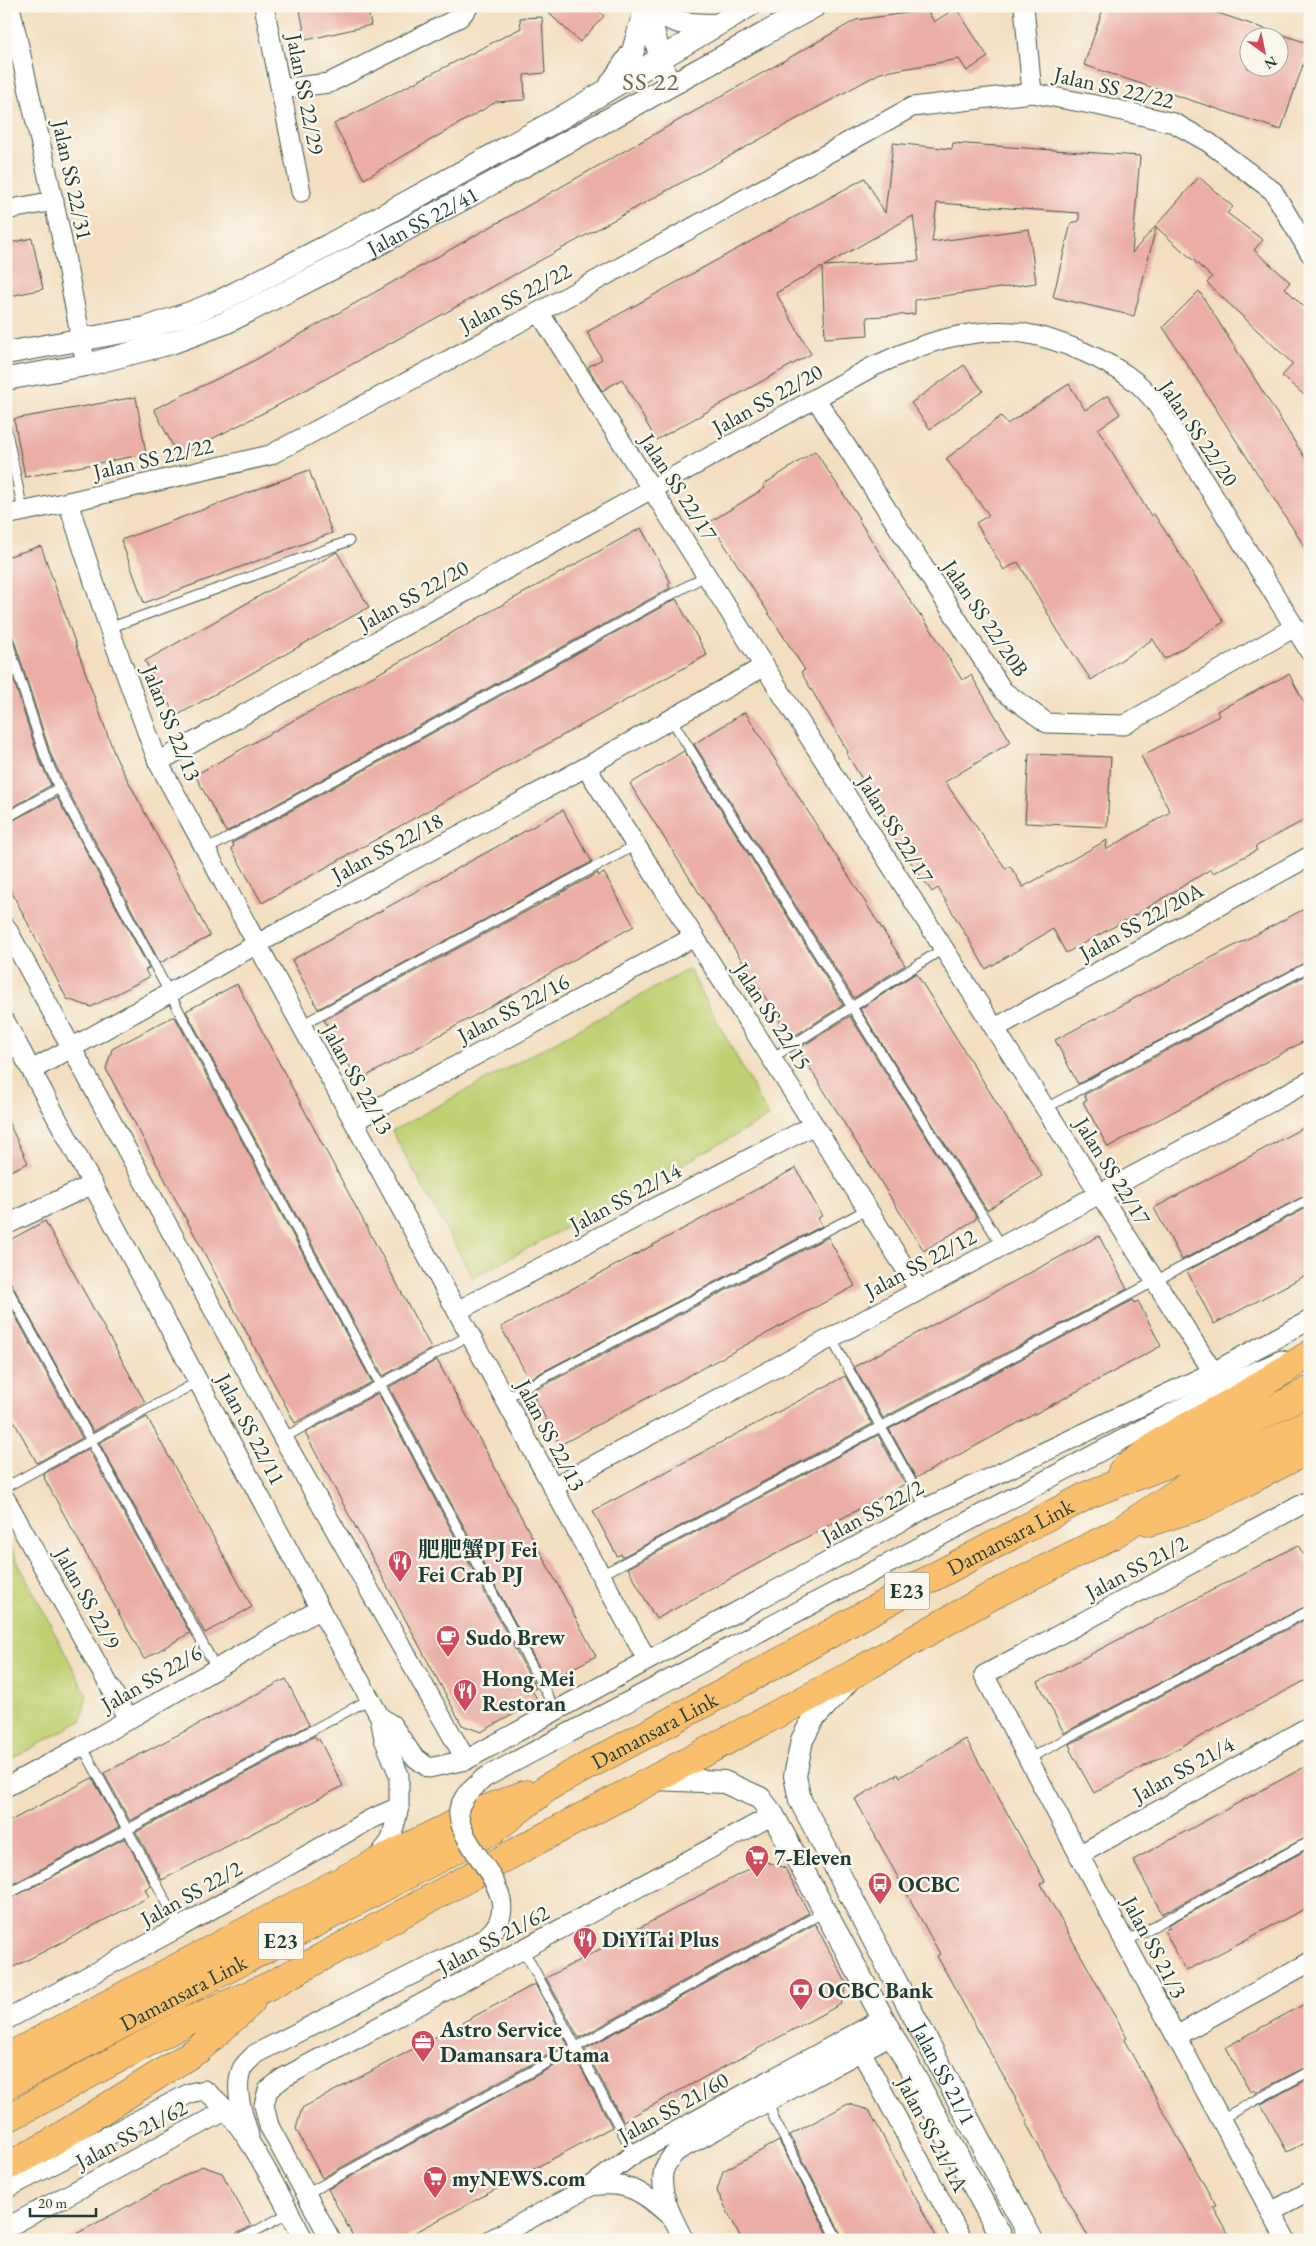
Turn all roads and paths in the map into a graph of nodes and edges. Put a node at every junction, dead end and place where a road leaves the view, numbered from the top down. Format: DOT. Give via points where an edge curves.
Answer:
graph roads {
  1 [pos="10,6"];
  2 [pos="264,6"];
  3 [pos="469,6"];
  4 [pos="648,6"];
  5 [pos="749,6"];
  6 [pos="815,6"];
  7 [pos="1024,6"];
  8 [pos="714,25"];
  9 [pos="660,58"];
  10 [pos="668,88"];
  11 [pos="281,89"];
  12 [pos="606,91"];
  13 [pos="1032,93"];
  14 [pos="301,192"];
  15 [pos="54,201"];
  16 [pos="6,210"];
  17 [pos="1310,253"];
  18 [pos="539,312"];
  19 [pos="80,339"];
  20 [pos="6,353"];
  21 [pos="86,365"];
  22 [pos="6,379"];
  23 [pos="816,399"];
  24 [pos="6,427"];
  25 [pos="652,490"];
  26 [pos="68,502"];
  27 [pos="15,513"];
  28 [pos="349,541"];
  29 [pos="707,575"];
  30 [pos="1295,627"];
  31 [pos="109,628"];
  32 [pos="6,636"];
  33 [pos="1310,652"];
  34 [pos="764,666"];
  35 [pos="671,719"];
  36 [pos="158,762"];
  37 [pos="586,767"];
  38 [pos="59,788"];
  39 [pos="6,818"];
  40 [pos="636,845"];
  41 [pos="206,850"];
  42 [pos="1310,856"];
  43 [pos="6,927"];
  44 [pos="694,937"];
  45 [pos="257,944"];
  46 [pos="944,948"];
  47 [pos="1310,966"];
  48 [pos="170,994"];
  49 [pos="852,1007"];
  50 [pos="6,1023"];
  51 [pos="301,1025"];
  52 [pos="995,1028"];
  53 [pos="71,1048"];
  54 [pos="772,1058"];
  55 [pos="32,1070"];
  56 [pos="1310,1081"];
  57 [pos="1046,1108"];
  58 [pos="354,1121"];
  59 [pos="814,1125"];
  60 [pos="93,1184"];
  61 [pos="1100,1194"];
  62 [pos="1310,1199"];
  63 [pos="868,1209"];
  64 [pos="6,1225"];
  65 [pos="1002,1246"];
  66 [pos="1156,1282"];
  67 [pos="6,1286"];
  68 [pos="919,1290"];
  69 [pos="457,1312"];
  70 [pos="1310,1320"];
  71 [pos="470,1335"];
  72 [pos="831,1338"];
  73 [pos="1310,1348"];
  74 [pos="1310,1354"];
  75 [pos="1213,1372"];
  76 [pos="199,1380"];
  77 [pos="380,1384"];
  78 [pos="1310,1390"];
  79 [pos="505,1398"];
  80 [pos="1310,1422"];
  81 [pos="881,1427"];
  82 [pos="283,1438"];
  83 [pos="91,1440"];
  84 [pos="1310,1449"];
  85 [pos="6,1487"];
  86 [pos="553,1487"];
  87 [pos="1090,1494"];
  88 [pos="6,1500"];
  89 [pos="1310,1500"];
  90 [pos="926,1508"];
  91 [pos="1113,1535"];
  92 [pos="601,1574"];
  93 [pos="320,1608"];
  94 [pos="1310,1610"];
  95 [pos="647,1660"];
  96 [pos="216,1668"];
  97 [pos="855,1673"];
  98 [pos="984,1675"];
  99 [pos="370,1699"];
  100 [pos="556,1711"];
  101 [pos="380,1716"];
  102 [pos="128,1719"];
  103 [pos="1310,1726"];
  104 [pos="82,1746"];
  105 [pos="1028,1759"];
  106 [pos="466,1760"];
  107 [pos="656,1779"];
  108 [pos="550,1786"];
  109 [pos="6,1787"];
  110 [pos="399,1807"];
  111 [pos="773,1815"];
  112 [pos="127,1830"];
  113 [pos="1310,1841"];
  114 [pos="1079,1855"];
  115 [pos="373,1864"];
  116 [pos="6,1895"];
  117 [pos="825,1912"];
  118 [pos="180,1927"];
  119 [pos="1125,1942"];
  120 [pos="523,1949"];
  121 [pos="1310,1962"];
  122 [pos="269,1986"];
  123 [pos="6,2020"];
  124 [pos="886,2027"];
  125 [pos="1176,2036"];
  126 [pos="576,2047"];
  127 [pos="861,2051"];
  128 [pos="6,2058"];
  129 [pos="1310,2071"];
  130 [pos="6,2085"];
  131 [pos="768,2102"];
  132 [pos="225,2111"];
  133 [pos="6,2119"];
  134 [pos="1221,2119"];
  135 [pos="252,2147"];
  136 [pos="634,2154"];
  137 [pos="6,2167"];
  138 [pos="590,2186"];
  139 [pos="6,2189"];
  140 [pos="1310,2191"];
  141 [pos="306,2194"];
  142 [pos="1271,2212"];
  143 [pos="289,2213"];
  144 [pos="672,2219"];
  145 [pos="6,2228"];
  146 [pos="239,2240"];
  147 [pos="304,2240"];
  148 [pos="331,2240"];
  149 [pos="490,2240"];
  150 [pos="684,2240"];
  151 [pos="838,2240"];
  152 [pos="962,2240"];
  153 [pos="1003,2240"];
  154 [pos="1032,2240"];
  155 [pos="1286,2240"];
  1 -- 15 [label="street, Jalan SS 22/31"];
  2 -- 11 [label="street, Jalan SS 22/29"];
  3 -- 11 [label="street" via="460,17 329,83"];
  4 -- 8 [label="street" via="683,24"];
  4 -- 9 [label="street"];
  4 -- 12 [label="street" via="633,51"];
  5 -- 8 [label="street, Jalan SS 22/41"];
  6 -- 10 [label="street, Jalan SS 22/41"];
  7 -- 13 [label="street, Jalan SS 22/22"];
  8 -- 9 [label="street, Jalan SS 22/41"];
  9 -- 10 [label="street"];
  9 -- 12 [label="street, Jalan SS 22/41"];
  10 -- 21 [label="street, Jalan SS 22/41" via="360,255 225,323 171,343"];
  11 -- 14 [label="street, Jalan SS 22/29"];
  12 -- 19 [label="street, Jalan SS 22/41" via="329,245 222,300 146,328"];
  13 -- 17 [label="street, Jalan SS 22/22" via="1174,123 1208,142 1272,191"];
  13 -- 18 [label="street, Jalan SS 22/22" via="912,107"];
  15 -- 16 [label="street"];
  15 -- 19 [label="street, Jalan SS 22/31"];
  18 -- 25 [label="street, Jalan SS 22/17"];
  18 -- 26 [label="street, Jalan SS 22/22" via="270,455"];
  19 -- 20 [label="street, Jalan SS 22/41"];
  19 -- 21 [label="street, Jalan SS 22/31"];
  21 -- 22 [label="street, Jalan SS 22/41"];
  23 -- 25 [label="street, Jalan SS 22/20"];
  23 -- 30 [label="street, Jalan SS 22/20" via="872,367 957,336 989,332 1022,333 1098,359 1137,383 1156,403"];
  23 -- 30 [label="street, Jalan SS 22/20B" via="1003,691 1047,723 1124,725"];
  24 -- 27 [label="lane"];
  25 -- 29 [label="street, Jalan SS 22/17"];
  25 -- 36 [label="street, Jalan SS 22/20"];
  26 -- 27 [label="street, Jalan SS 22/22"];
  26 -- 31 [label="street, Jalan SS 22/13"];
  28 -- 31 [label="lane"];
  29 -- 34 [label="street, Jalan SS 22/17"];
  29 -- 41 [label="lane"];
  30 -- 33 [label="street, Jalan SS 22/20"];
  31 -- 36 [label="street, Jalan SS 22/13"];
  32 -- 38 [label="lane"];
  34 -- 35 [label="street, Jalan SS 22/18"];
  34 -- 46 [label="street, Jalan SS 22/17"];
  35 -- 37 [label="street, Jalan SS 22/18"];
  35 -- 49 [label="lane"];
  36 -- 41 [label="street, Jalan SS 22/13"];
  37 -- 40 [label="street, Jalan SS 22/15"];
  37 -- 45 [label="street, Jalan SS 22/18"];
  38 -- 39 [label="lane"];
  38 -- 48 [label="lane"];
  40 -- 44 [label="street, Jalan SS 22/15"];
  40 -- 51 [label="lane"];
  41 -- 45 [label="street, Jalan SS 22/13"];
  42 -- 52 [label="street, Jalan SS 22/20A"];
  43 -- 53 [label="street"];
  44 -- 54 [label="street, Jalan SS 22/15"];
  44 -- 58 [label="street, Jalan SS 22/16"];
  45 -- 48 [label="street, Jalan SS 22/18"];
  45 -- 51 [label="street, Jalan SS 22/13"];
  46 -- 49 [label="lane"];
  46 -- 52 [label="street, Jalan SS 22/17"];
  47 -- 57 [label="lane"];
  48 -- 53 [label="street, Jalan SS 22/18"];
  48 -- 77 [label="lane"];
  49 -- 54 [label="lane"];
  49 -- 65 [label="lane"];
  50 -- 55 [label="street, Jalan SS 22/11"];
  51 -- 58 [label="street, Jalan SS 22/13"];
  52 -- 57 [label="street, Jalan SS 22/17"];
  53 -- 55 [label="street, Jalan SS 22/18"];
  53 -- 82 [label="street"];
  54 -- 59 [label="street, Jalan SS 22/15"];
  55 -- 60 [label="street, Jalan SS 22/11"];
  56 -- 61 [label="street, Jalan SS 22/12"];
  57 -- 61 [label="street, Jalan SS 22/17"];
  58 -- 69 [label="street, Jalan SS 22/13"];
  59 -- 63 [label="street, Jalan SS 22/15"];
  59 -- 69 [label="street, Jalan SS 22/14"];
  60 -- 64 [label="street"];
  60 -- 76 [label="street, Jalan SS 22/11"];
  61 -- 65 [label="street, Jalan SS 22/12"];
  61 -- 66 [label="street, Jalan SS 22/17"];
  62 -- 66 [label="lane"];
  63 -- 68 [label="street, Jalan SS 22/15"];
  63 -- 79 [label="lane"];
  65 -- 68 [label="street, Jalan SS 22/12"];
  66 -- 75 [label="street, Jalan SS 22/17"];
  66 -- 81 [label="lane"];
  67 -- 83 [label="lane"];
  68 -- 72 [label="street, Jalan SS 22/12"];
  69 -- 71 [label="street, Jalan SS 22/13"];
  70 -- 75 [label="street, Jalan SS 22/2"];
  71 -- 77 [label="lane"];
  71 -- 79 [label="street, Jalan SS 22/13"];
  72 -- 81 [label="lane"];
  72 -- 86 [label="street, Jalan SS 22/12"];
  73 -- 135 [label="street, bridge" via="1223,1386 484,1778 466,1795 459,1809 462,1826 499,1892 501,1912 494,1928 486,1937 255,2054 242,2069 239,2087"];
  74 -- 87 [label="highway" via="1165,1439"];
  75 -- 90 [label="street, Jalan SS 22/2"];
  76 -- 83 [label="lane"];
  76 -- 93 [label="street, Jalan SS 22/11"];
  77 -- 82 [label="lane"];
  77 -- 100 [label="lane"];
  78 -- 87 [label="highway, Damansara Link / E23" via="1178,1460"];
  79 -- 86 [label="street, Jalan SS 22/13"];
  80 -- 91 [label="highway, Damansara Link / E23" via="1187,1486"];
  81 -- 90 [label="lane"];
  81 -- 92 [label="lane"];
  82 -- 106 [label="street"];
  83 -- 85 [label="lane"];
  83 -- 96 [label="lane"];
  84 -- 91 [label="highway" via="1200,1506"];
  86 -- 92 [label="street, Jalan SS 22/13"];
  87 -- 108 [label="highway, Damansara Link / E23"];
  88 -- 102 [label="street, Jalan SS 22/9"];
  89 -- 98 [label="street, Jalan SS 21/2"];
  90 -- 95 [label="street, Jalan SS 22/2"];
  91 -- 97 [label="highway, Damansara Link / E23" via="995,1594"];
  92 -- 95 [label="street, Jalan SS 22/13"];
  93 -- 96 [label="street, Jalan SS 22/6"];
  93 -- 99 [label="street, Jalan SS 22/11"];
  94 -- 105 [label="lane"];
  95 -- 100 [label="street, Jalan SS 22/2"];
  96 -- 102 [label="street, Jalan SS 22/6"];
  97 -- 107 [label="highway, Damansara Link / E23"];
  97 -- 154 [label="street, Jalan SS 21/1" via="813,1719 802,1740 794,1776 800,1800"];
  98 -- 105 [label="street, Jalan SS 21/3"];
  99 -- 101 [label="street, Jalan SS 22/11"];
  99 -- 112 [label="lane"];
  100 -- 106 [label="street, Jalan SS 22/2"];
  101 -- 106 [label="street, Jalan SS 22/2" via="392,1725 413,1756 429,1768"];
  101 -- 110 [label="street, Jalan SS 22/11" via="384,1739 399,1775"];
  102 -- 104 [label="street, Jalan SS 22/6"];
  103 -- 114 [label="street, Jalan SS 21/4"];
  104 -- 109 [label="street, Jalan SS 22/6"];
  104 -- 112 [label="lane"];
  105 -- 114 [label="street, Jalan SS 21/3"];
  107 -- 111 [label="street, Jalan SS 21/1" via="724,1782 760,1798"];
  107 -- 122 [label="highway, Damansara Link / E23" via="540,1838"];
  108 -- 115 [label="highway" via="478,1812"];
  108 -- 130 [label="highway, Damansara Link / E23" via="493,1830"];
  110 -- 115 [label="street, Jalan SS 22/11" via="391,1840"];
  110 -- 118 [label="street, Jalan SS 22/2" via="370,1820"];
  111 -- 117 [label="street, Jalan SS 21/1"];
  111 -- 120 [label="street, Jalan SS 21/62"];
  112 -- 116 [label="lane"];
  112 -- 118 [label="lane"];
  113 -- 119 [label="lane"];
  114 -- 119 [label="street, Jalan SS 21/3"];
  115 -- 128 [label="highway"];
  117 -- 124 [label="street, Jalan SS 21/1"];
  117 -- 126 [label="lane"];
  118 -- 123 [label="street, Jalan SS 22/2"];
  119 -- 125 [label="street, Jalan SS 21/3"];
  120 -- 126 [label="lane"];
  120 -- 141 [label="street, Jalan SS 21/62" via="283,2078 268,2090 264,2106 268,2126"];
  121 -- 125 [label="street"];
  122 -- 133 [label="highway, Damansara Link / E23" via="186,2022"];
  122 -- 137 [label="highway" via="199,2049 47,2145"];
  124 -- 127 [label="street, Jalan SS 21/60"];
  124 -- 136 [label="street, Jalan SS 21/60"];
  124 -- 153 [label="street, Jalan SS 21/1"];
  125 -- 134 [label="street, Jalan SS 21/3"];
  126 -- 136 [label="lane"];
  126 -- 141 [label="lane"];
  127 -- 131 [label="street, Jalan SS 21/60"];
  127 -- 152 [label="street, Jalan SS 21/1A"];
  129 -- 134 [label="lane"];
  131 -- 144 [label="street, Jalan SS 21/60" via="677,2151 670,2159 663,2173 664,2193"];
  131 -- 151 [label="lane"];
  132 -- 135 [label="street"];
  132 -- 139 [label="street" via="204,2090 190,2093"];
  132 -- 145 [label="street, Jalan SS 21/62"];
  134 -- 142 [label="street, Jalan SS 21/3"];
  135 -- 143 [label="street"];
  136 -- 138 [label="street, Jalan SS 21/60"];
  138 -- 144 [label="street" via="608,2184 631,2188 650,2199"];
  138 -- 149 [label="street, Jalan SS 21/60"];
  140 -- 142 [label="street"];
  141 -- 148 [label="street"];
  142 -- 155 [label="street, Jalan SS 21/3"];
  143 -- 146 [label="lane"];
  143 -- 147 [label="street"];
  144 -- 150 [label="street"];
}
